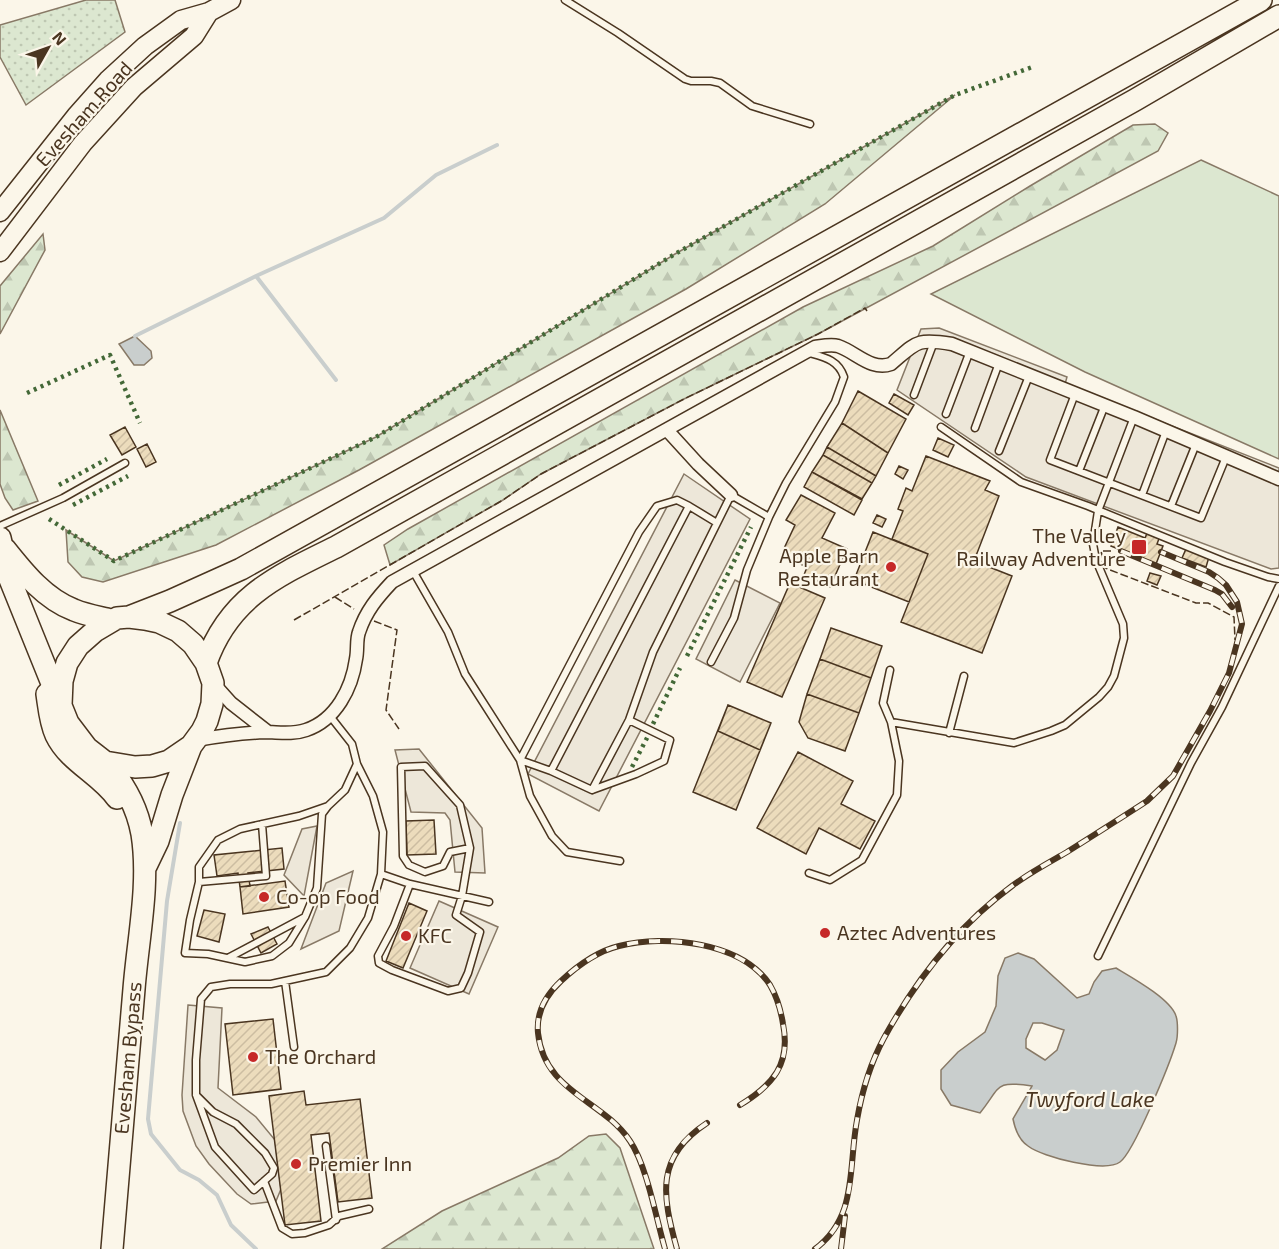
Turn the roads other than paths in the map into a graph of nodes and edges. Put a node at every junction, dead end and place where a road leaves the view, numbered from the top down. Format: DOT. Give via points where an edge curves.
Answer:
graph roads {
  1 [pos="231,0"];
  2 [pos="565,0"];
  3 [pos="1261,0"];
  4 [pos="209,12"];
  5 [pos="1279,16"];
  6 [pos="810,124"];
  7 [pos="0,212"];
  8 [pos="0,252"];
  9 [pos="934,341"];
  10 [pos="970,350"];
  11 [pos="803,352"];
  12 [pos="999,362"];
  13 [pos="1030,375"];
  14 [pos="1075,394"];
  15 [pos="914,395"];
  16 [pos="1105,405"];
  17 [pos="946,414"];
  18 [pos="1134,417"];
  19 [pos="941,427"];
  20 [pos="975,428"];
  21 [pos="667,430"];
  22 [pos="1166,431"];
  23 [pos="1196,443"];
  24 [pos="999,451"];
  25 [pos="1226,456"];
  26 [pos="124,463"];
  27 [pos="1079,471"];
  28 [pos="1279,479"];
  29 [pos="1109,482"];
  30 [pos="731,495"];
  31 [pos="1142,495"];
  32 [pos="689,506"];
  33 [pos="1171,506"];
  34 [pos="1098,511"];
  35 [pos="769,517"];
  36 [pos="717,523"];
  37 [pos="1,537"];
  38 [pos="413,571"];
  39 [pos="1279,579"];
  40 [pos="1279,586"];
  41 [pos="120,618"];
  42 [pos="711,662"];
  43 [pos="43,663"];
  44 [pos="206,663"];
  45 [pos="890,670"];
  46 [pos="964,676"];
  47 [pos="213,683"];
  48 [pos="61,705"];
  49 [pos="330,716"];
  50 [pos="629,720"];
  51 [pos="891,722"];
  52 [pos="268,732"];
  53 [pos="949,733"];
  54 [pos="193,743"];
  55 [pos="520,760"];
  56 [pos="105,762"];
  57 [pos="357,764"];
  58 [pos="551,771"];
  59 [pos="592,790"];
  60 [pos="328,806"];
  61 [pos="262,824"];
  62 [pos="470,848"];
  63 [pos="620,861"];
  64 [pos="146,867"];
  65 [pos="809,873"];
  66 [pos="381,874"];
  67 [pos="199,882"];
  68 [pos="410,884"];
  69 [pos="462,896"];
  70 [pos="489,902"];
  71 [pos="142,904"];
  72 [pos="305,917"];
  73 [pos="1098,956"];
  74 [pos="228,958"];
  75 [pos="285,981"];
  76 [pos="294,1047"];
  77 [pos="196,1095"];
  78 [pos="326,1146"];
  79 [pos="264,1181"];
  80 [pos="369,1209"];
  81 [pos="336,1220"];
  82 [pos="112,1249"];
  1 -- 4 [label="main road, Evesham Road"];
  2 -- 6 [label="lane" via="685,79 720,83 752,106"];
  3 -- 41 [label="highway" via="241,569 170,601"];
  4 -- 7 [label="main road, Evesham Road" via="181,20 108,80"];
  4 -- 8 [label="main road, Evesham Road" via="194,36 134,87 83,143"];
  5 -- 44 [label="highway" via="276,578 230,616 213,641"];
  9 -- 10 [label="street"];
  9 -- 11 [label="street" via="917,343 886,366 866,361 839,346"];
  9 -- 15 [label="lane"];
  10 -- 12 [label="street"];
  10 -- 17 [label="lane"];
  11 -- 21 [label="street"];
  11 -- 35 [label="lane" via="831,360 844,377 835,402"];
  12 -- 13 [label="street"];
  12 -- 20 [label="lane"];
  13 -- 14 [label="street"];
  13 -- 24 [label="lane"];
  14 -- 16 [label="street"];
  14 -- 27 [label="lane" via="1050,460"];
  16 -- 18 [label="street"];
  16 -- 27 [label="lane"];
  18 -- 22 [label="street"];
  18 -- 29 [label="lane"];
  19 -- 34 [label="lane" via="1021,482"];
  21 -- 30 [label="street"];
  21 -- 38 [label="street"];
  22 -- 23 [label="street"];
  22 -- 31 [label="lane"];
  23 -- 25 [label="street"];
  23 -- 33 [label="lane"];
  25 -- 28 [label="street"];
  25 -- 33 [label="lane" via="1201,518"];
  26 -- 37 [label="lane"];
  27 -- 29 [label="lane"];
  29 -- 31 [label="lane"];
  29 -- 34 [label="lane"];
  30 -- 35 [label="lane"];
  30 -- 36 [label="lane"];
  31 -- 33 [label="lane"];
  32 -- 36 [label="lane"];
  32 -- 55 [label="lane" via="677,500 657,506 639,532"];
  32 -- 58 [label="lane"];
  34 -- 39 [label="lane"];
  34 -- 53 [label="lane" via="1093,544 1096,560 1123,624 1124,638 1108,687 1065,725 1014,743"];
  35 -- 42 [label="lane" via="747,570 734,618"];
  36 -- 50 [label="lane" via="653,652"];
  37 -- 41 [label="highway" via="20,568 57,602 75,611"];
  37 -- 43 [label="highway" via="9,577"];
  38 -- 49 [label="street" via="392,582 371,604 358,633 349,690"];
  38 -- 55 [label="lane" via="448,632 465,674"];
  40 -- 73 [label="lane"];
  41 -- 44 [label="highway" via="159,622 178,631"];
  41 -- 48 [label="highway" via="95,631 78,646 67,663"];
  43 -- 48 [label="highway"];
  43 -- 71 [label="highway" via="57,736 76,760 107,784 118,798 130,830 132,885"];
  44 -- 47 [label="highway"];
  45 -- 51 [label="lane" via="883,703"];
  46 -- 53 [label="lane"];
  47 -- 52 [label="street"];
  47 -- 54 [label="highway" via="212,704"];
  48 -- 56 [label="highway" via="76,737"];
  49 -- 52 [label="street" via="304,731"];
  49 -- 57 [label="lane" via="352,744"];
  50 -- 59 [label="lane"];
  50 -- 59 [label="lane" via="670,740 664,761"];
  51 -- 53 [label="lane"];
  51 -- 65 [label="lane" via="899,761 897,795 862,860 831,880"];
  52 -- 54 [label="street" via="220,736"];
  54 -- 56 [label="highway" via="169,761 152,766 135,768"];
  54 -- 64 [label="highway, Evesham Bypass"];
  55 -- 58 [label="lane"];
  55 -- 63 [label="lane" via="530,796 552,836 567,852"];
  56 -- 64 [label="highway, Evesham Bypass" via="120,778 136,812"];
  57 -- 60 [label="lane" via="345,790"];
  57 -- 66 [label="lane" via="373,796 383,832"];
  58 -- 59 [label="lane"];
  60 -- 61 [label="lane"];
  60 -- 72 [label="lane" via="320,825 317,888"];
  61 -- 67 [label="lane" via="218,840 199,867"];
  61 -- 67 [label="lane" via="266,876"];
  62 -- 62 [label="lane" via="450,852 443,866 425,872 409,865 403,856 401,767 425,766 460,805"];
  62 -- 69 [label="lane"];
  64 -- 71 [label="highway, Evesham Bypass"];
  66 -- 68 [label="lane"];
  66 -- 75 [label="lane" via="368,918 350,948 326,972"];
  67 -- 74 [label="lane" via="185,953"];
  68 -- 69 [label="lane"];
  68 -- 69 [label="lane" via="378,956 379,963 448,991 461,988 480,932 456,915"];
  69 -- 70 [label="lane"];
  71 -- 82 [label="highway, Evesham Bypass"];
  72 -- 74 [label="lane"];
  72 -- 74 [label="lane" via="289,943 272,956 245,962"];
  75 -- 76 [label="lane"];
  75 -- 77 [label="lane" via="211,987 201,999"];
  77 -- 79 [label="lane" via="213,1112 236,1124 265,1153 274,1168"];
  77 -- 79 [label="lane" via="215,1147 254,1190"];
  78 -- 81 [label="lane"];
  79 -- 81 [label="lane" via="282,1228 292,1234 317,1230"];
  80 -- 81 [label="lane"];
}
